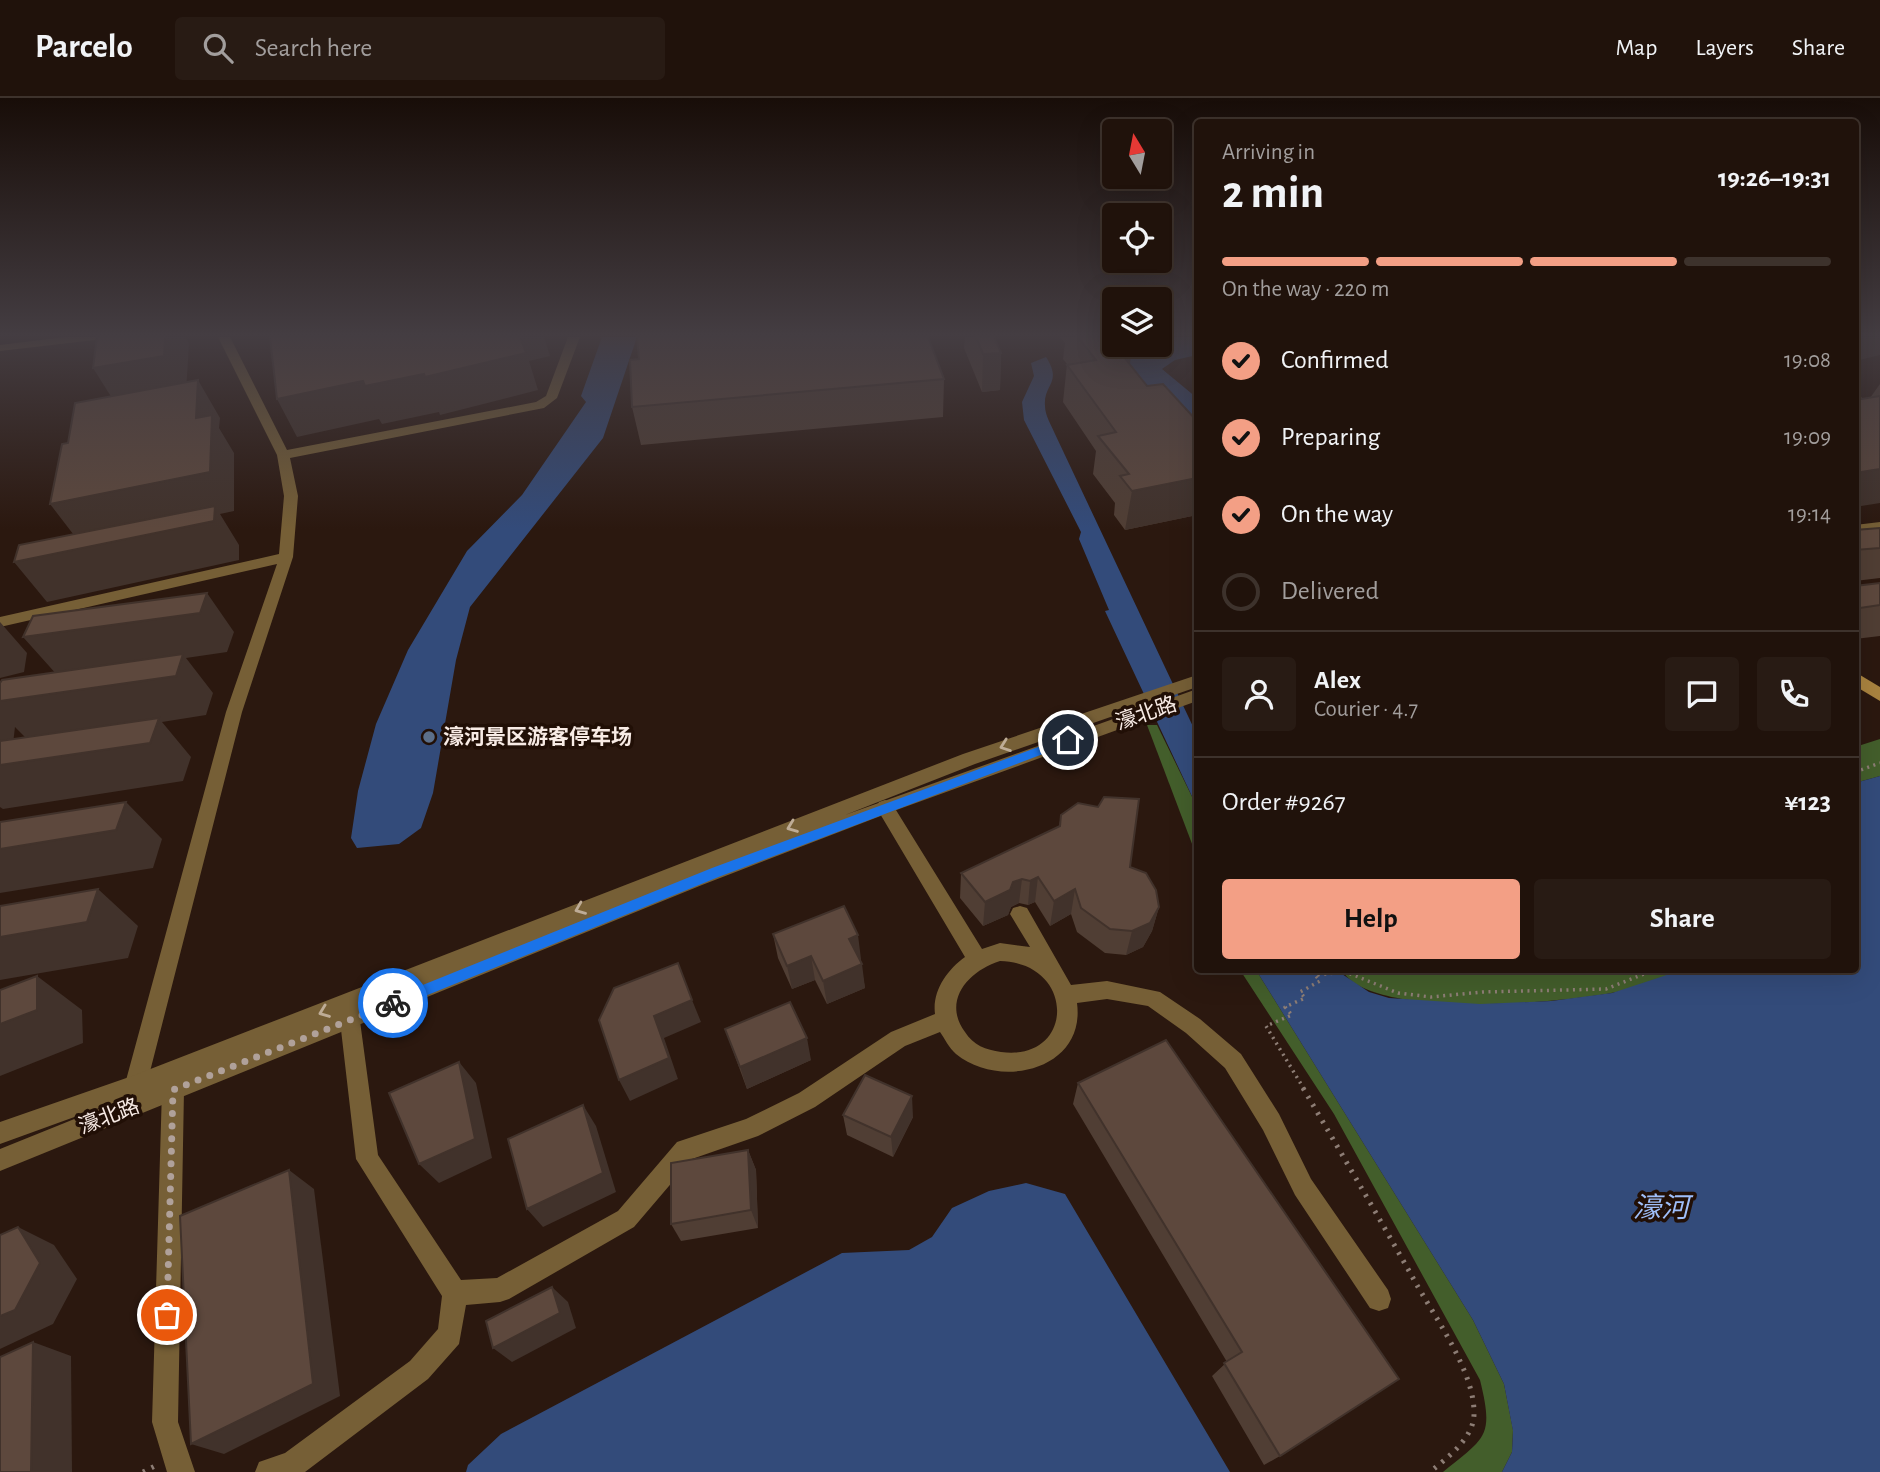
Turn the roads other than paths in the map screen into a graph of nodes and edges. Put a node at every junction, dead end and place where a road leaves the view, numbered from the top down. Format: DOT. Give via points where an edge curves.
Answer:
graph roads {
  1 [pos="256,401"];
  2 [pos="546,401"];
  3 [pos="1860,401"];
  4 [pos="1880,413"];
  5 [pos="283,455"];
  6 [pos="1880,526"];
  7 [pos="1859,529"];
  8 [pos="1880,536"];
  9 [pos="1859,539"];
  10 [pos="286,557"];
  11 [pos="0,622"];
  12 [pos="1859,681"];
  13 [pos="1190,690"];
  14 [pos="1880,695"];
  15 [pos="1143,705"];
  16 [pos="886,807"];
  17 [pos="1020,915"];
  18 [pos="977,959"];
  19 [pos="1060,986"];
  20 [pos="350,1020"];
  21 [pos="945,1020"];
  22 [pos="135,1085"];
  23 [pos="173,1090"];
  24 [pos="130,1108"];
  25 [pos="0,1133"];
  26 [pos="0,1160"];
  27 [pos="455,1293"];
  28 [pos="1379,1299"];
  29 [pos="181,1472"];
  30 [pos="269,1472"];
  1 -- 5 [label="street"];
  2 -- 5 [label="street"];
  3 -- 4 [label="street"];
  5 -- 10 [label="street" via="291,496"];
  6 -- 7 [label="street"];
  8 -- 9 [label="street"];
  10 -- 11 [label="street"];
  10 -- 22 [label="street" via="234,712"];
  12 -- 14 [label="main road"];
  13 -- 15 [label="street, 濠北路"];
  15 -- 16 [label="street, 濠北路"];
  15 -- 22 [label="street, 濠北路, one-way" via="969,759"];
  16 -- 18 [label="street"];
  16 -- 20 [label="street, 濠北路"];
  17 -- 19 [label="street"];
  18 -- 19 [label="street" via="1021,954 1040,961"];
  18 -- 21 [label="street" via="961,969 950,984"];
  19 -- 21 [label="street" via="1068,1014 1063,1033 1051,1049 1033,1060 1012,1065 989,1063 954,1038"];
  19 -- 28 [label="street" via="1153,998 1233,1061 1303,1186"];
  20 -- 23 [label="street, 濠北路"];
  20 -- 27 [label="street" via="367,1159"];
  21 -- 27 [label="street" via="898,1039 796,1105 750,1128 685,1150 626,1219 500,1290"];
  22 -- 24 [label="street"];
  22 -- 25 [label="street, 濠北路"];
  23 -- 24 [label="street, 濠北路"];
  23 -- 29 [label="street" via="165,1422"];
  24 -- 26 [label="street, 濠北路"];
  27 -- 30 [label="street" via="450,1335 419,1370 293,1464"];
}
